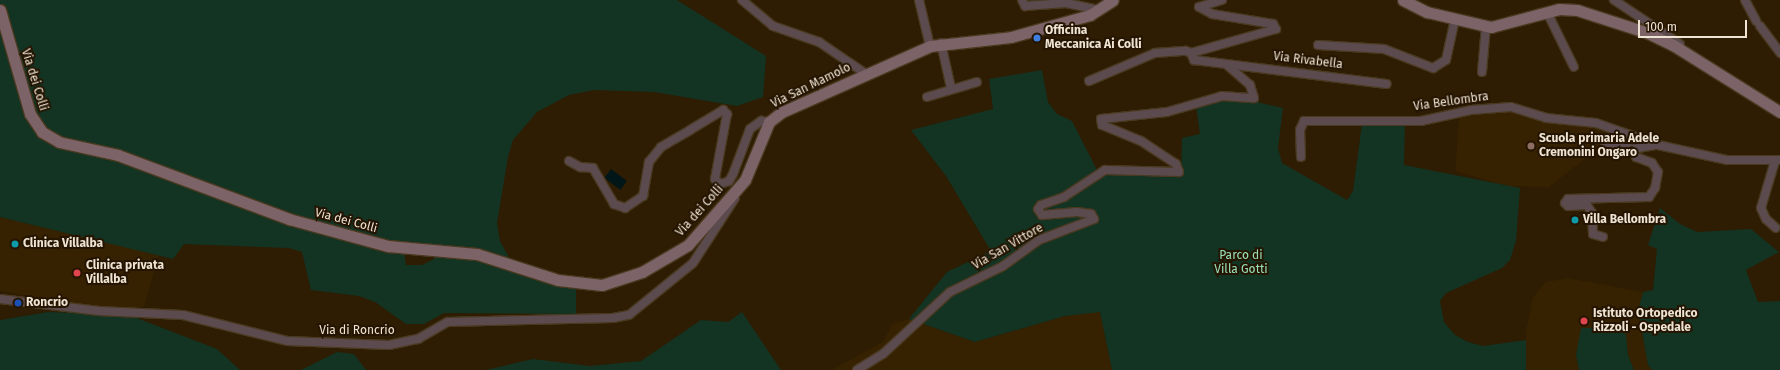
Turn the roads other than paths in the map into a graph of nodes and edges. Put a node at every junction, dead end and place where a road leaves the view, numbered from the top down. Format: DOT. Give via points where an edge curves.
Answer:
graph roads {
  1 [pos="742,0"];
  2 [pos="919,0"];
  3 [pos="1022,0"];
  4 [pos="1222,0"];
  5 [pos="1614,0"];
  6 [pos="1744,0"];
  7 [pos="1406,1"];
  8 [pos="1105,4"];
  9 [pos="0,10"];
  10 [pos="1547,12"];
  11 [pos="1455,19"];
  12 [pos="1486,26"];
  13 [pos="941,43"];
  14 [pos="1318,45"];
  15 [pos="930,46"];
  16 [pos="1191,53"];
  17 [pos="1780,53"];
  18 [pos="1696,62"];
  19 [pos="1227,65"];
  20 [pos="1574,66"];
  21 [pos="1482,72"];
  22 [pos="866,74"];
  23 [pos="1089,81"];
  24 [pos="977,82"];
  25 [pos="1387,84"];
  26 [pos="951,88"];
  27 [pos="927,97"];
  28 [pos="1780,112"];
  29 [pos="769,122"];
  30 [pos="1605,142"];
  31 [pos="1658,145"];
  32 [pos="1633,149"];
  33 [pos="1301,157"];
  34 [pos="1777,160"];
  35 [pos="569,161"];
  36 [pos="745,180"];
  37 [pos="1776,228"];
  38 [pos="1603,237"];
  39 [pos="0,299"];
  40 [pos="857,370"];
  1 -- 22 [label="street, Via San Mamolo" via="773,26 819,42"];
  2 -- 15 [label="street"];
  3 -- 8 [label="street, Via San Mamolo" via="1025,6"];
  4 -- 16 [label="street" via="1199,7 1212,14 1273,24 1276,29"];
  5 -- 18 [label="street" via="1680,44"];
  6 -- 17 [label="street"];
  7 -- 11 [label="main road" via="1427,12"];
  8 -- 13 [label="main road, Via San Mamolo" via="1071,22 1012,37"];
  9 -- 36 [label="main road, Via dei Colli" via="30,114 50,138 118,155 289,219 388,246 477,254 558,280 602,285 670,258 695,238"];
  10 -- 12 [label="main road"];
  10 -- 18 [label="main road" via="1577,10 1648,33"];
  10 -- 20 [label="street"];
  11 -- 12 [label="main road"];
  11 -- 14 [label="street, Via Rivabella" via="1446,60 1433,68 1384,49"];
  12 -- 21 [label="street"];
  13 -- 15 [label="main road, Via San Mamolo"];
  13 -- 26 [label="street"];
  15 -- 22 [label="main road, Via San Mamolo"];
  16 -- 19 [label="street" via="1194,60"];
  16 -- 23 [label="street" via="1186,50 1155,53"];
  18 -- 28 [label="main road"];
  19 -- 25 [label="street, Via Rivabella"];
  19 -- 40 [label="street, Via San Vittore" via="1250,85 1254,98 1222,96 1167,112 1101,119 1102,125 1141,141 1176,164 1179,172 1105,170 1064,197 1041,205 1038,209 1042,215 1077,212 1091,214 1094,219 1039,240 1003,266 950,292 883,354"];
  22 -- 29 [label="main road, Via San Mamolo" via="787,110"];
  24 -- 26 [label="street"];
  26 -- 27 [label="street"];
  29 -- 35 [label="street, Via San Mamolo" via="762,121 750,129 733,174 729,181 720,184 715,179 727,114 723,110 684,133 661,147 653,157 643,196 625,208 614,204 593,168 580,167"];
  29 -- 36 [label="main road, Via San Mamolo"];
  30 -- 32 [label="street, Via Bellombra"];
  31 -- 32 [label="street, Via Bellombra"];
  31 -- 33 [label="street, Via Bellombra" via="1596,123 1546,118 1511,107 1471,110 1421,121 1302,122"];
  31 -- 34 [label="street, Via Bellombra" via="1727,160"];
  32 -- 38 [label="street, Via Bellombra" via="1636,157 1652,163 1658,172 1655,188 1649,197 1568,199 1566,203 1568,206 1586,205 1592,213 1593,234"];
  34 -- 37 [label="street" via="1761,208 1766,220"];
  36 -- 39 [label="street, Via di Roncrio" via="693,263 629,315 613,318 448,322 418,339 389,345 286,341 183,315 99,311"];
}
